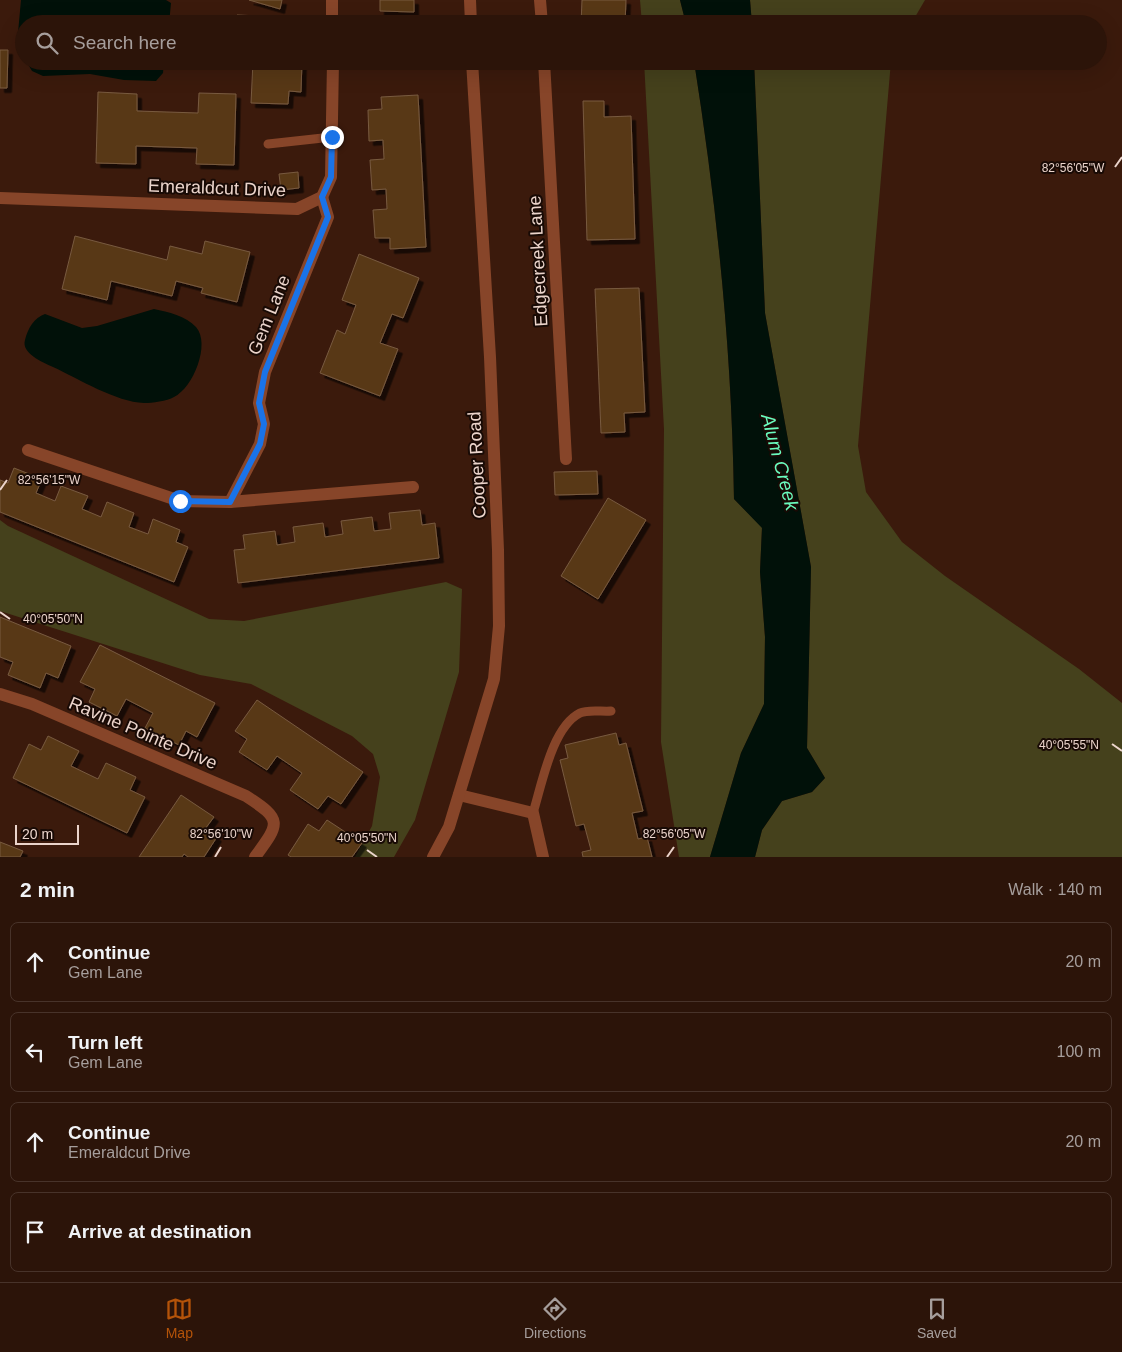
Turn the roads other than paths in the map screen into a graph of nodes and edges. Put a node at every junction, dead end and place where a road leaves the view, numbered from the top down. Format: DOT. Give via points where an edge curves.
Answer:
graph roads {
  1 [pos="332,0"];
  2 [pos="470,0"];
  3 [pos="540,0"];
  4 [pos="332,15"];
  5 [pos="471,15"];
  6 [pos="541,15"];
  7 [pos="333,70"];
  8 [pos="472,70"];
  9 [pos="544,70"];
  10 [pos="332,137"];
  11 [pos="268,144"];
  12 [pos="322,197"];
  13 [pos="0,198"];
  14 [pos="28,450"];
  15 [pos="566,459"];
  16 [pos="413,487"];
  17 [pos="230,502"];
  18 [pos="0,694"];
  19 [pos="612,711"];
  20 [pos="459,794"];
  21 [pos="533,813"];
  22 [pos="255,857"];
  23 [pos="433,857"];
  24 [pos="543,857"];
  1 -- 4 [label="street"];
  2 -- 5 [label="street"];
  3 -- 6 [label="street"];
  7 -- 10 [label="street"];
  8 -- 20 [label="street, Cooper Road" via="490,366 498,626 494,679"];
  9 -- 15 [label="street, Edgecreek Lane"];
  10 -- 11 [label="lane"];
  10 -- 12 [label="street" via="331,177"];
  12 -- 13 [label="street, Emeraldcut Drive" via="297,209"];
  12 -- 17 [label="street, Gem Lane" via="328,217 265,372 259,403 264,424 260,444"];
  14 -- 17 [label="street" via="180,501"];
  16 -- 17 [label="street"];
  18 -- 22 [label="street, Ravine Pointe Drive" via="32,704 237,792 270,812 274,822 273,833"];
  19 -- 21 [label="lane" via="582,712 563,726"];
  20 -- 21 [label="street"];
  20 -- 23 [label="street, Cooper Road" via="449,827"];
  21 -- 24 [label="street"];
}
